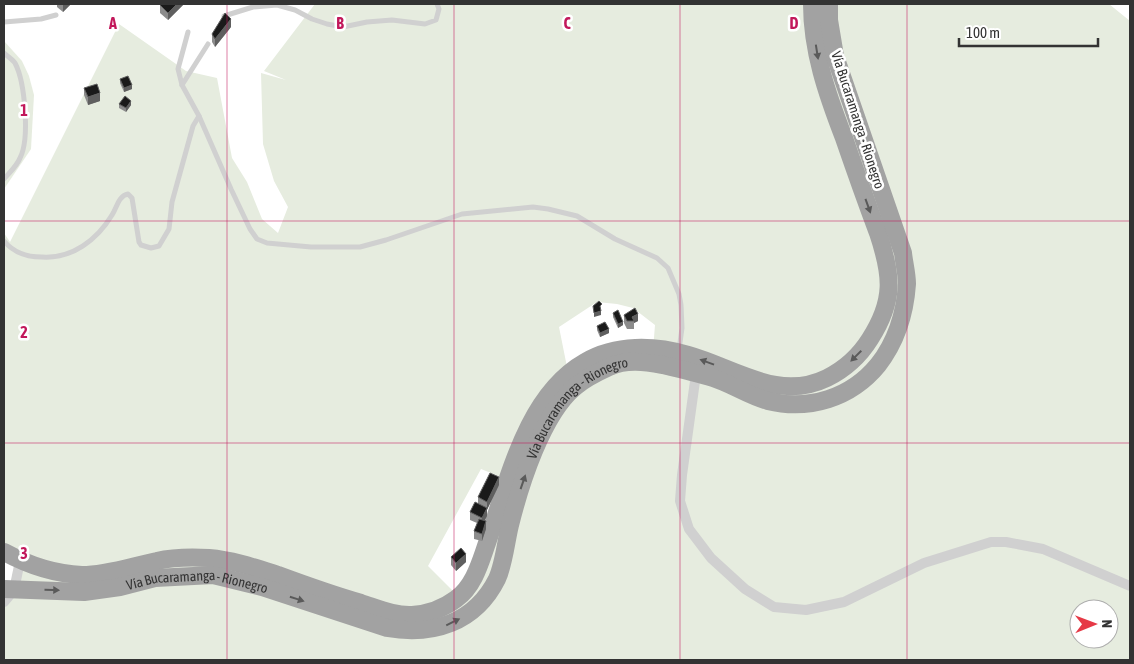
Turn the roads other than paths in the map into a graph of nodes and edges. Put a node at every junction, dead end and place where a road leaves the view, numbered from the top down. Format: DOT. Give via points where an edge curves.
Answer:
graph roads {
  1 [pos="437,4"];
  2 [pos="812,4"];
  3 [pos="829,4"];
  4 [pos="56,15"];
  5 [pos="224,16"];
  6 [pos="4,22"];
  7 [pos="188,32"];
  8 [pos="208,44"];
  9 [pos="4,53"];
  10 [pos="182,85"];
  11 [pos="199,116"];
  12 [pos="4,179"];
  13 [pos="4,240"];
  14 [pos="678,353"];
  15 [pos="696,374"];
  16 [pos="4,552"];
  17 [pos="20,561"];
  18 [pos="1130,586"];
  19 [pos="7,594"];
  1 -- 5 [label="lane" via="436,20 425,24 392,20 344,27 277,5 253,7"];
  2 -- 14 [label="highway, Vía Bucaramanga - Rionegro, one-way" via="812,23 825,87 885,256 890,285 878,328 866,347 836,374 797,388 770,384"];
  3 -- 15 [label="highway, Vía Bucaramanga - Rionegro" via="835,56 903,253 907,283 896,336 869,376 824,402 768,401"];
  4 -- 6 [label="lane"];
  7 -- 10 [label="lane" via="178,69"];
  8 -- 10 [label="lane"];
  9 -- 12 [label="lane" via="14,62 23,87 25,109 23,150"];
  10 -- 11 [label="lane"];
  11 -- 13 [label="lane" via="172,202 169,229 159,246 151,248 139,242 132,198 128,194 120,199 105,226 92,240 73,251 51,258 35,257 15,251"];
  11 -- 14 [label="lane" via="257,239 311,247 360,246 462,214 533,208 577,216 614,239 657,258 668,268 681,305"];
  14 -- 17 [label="highway, Vía Bucaramanga - Rionegro" via="654,348 626,348 587,360 568,372 546,398 517,453 477,572 459,597 443,608 413,615 398,614 247,565 212,558 180,557 84,575 63,573"];
  15 -- 18 [label="street" via="684,449 680,501 688,529 711,558 746,589 774,607 806,610 844,602 924,563 991,542 1043,549"];
  19 -- 15 [label="highway, Vía Bucaramanga - Rionegro, one-way" via="84,592 155,578 213,575 262,587 387,628 402,631 441,628 466,616 485,599 498,577 510,523 528,468 555,410 574,387 610,366 640,361"];
  16 -- 17 [label="highway, Vía Bucaramanga - Rionegro"];
  17 -- 19 [label="street"];
}
